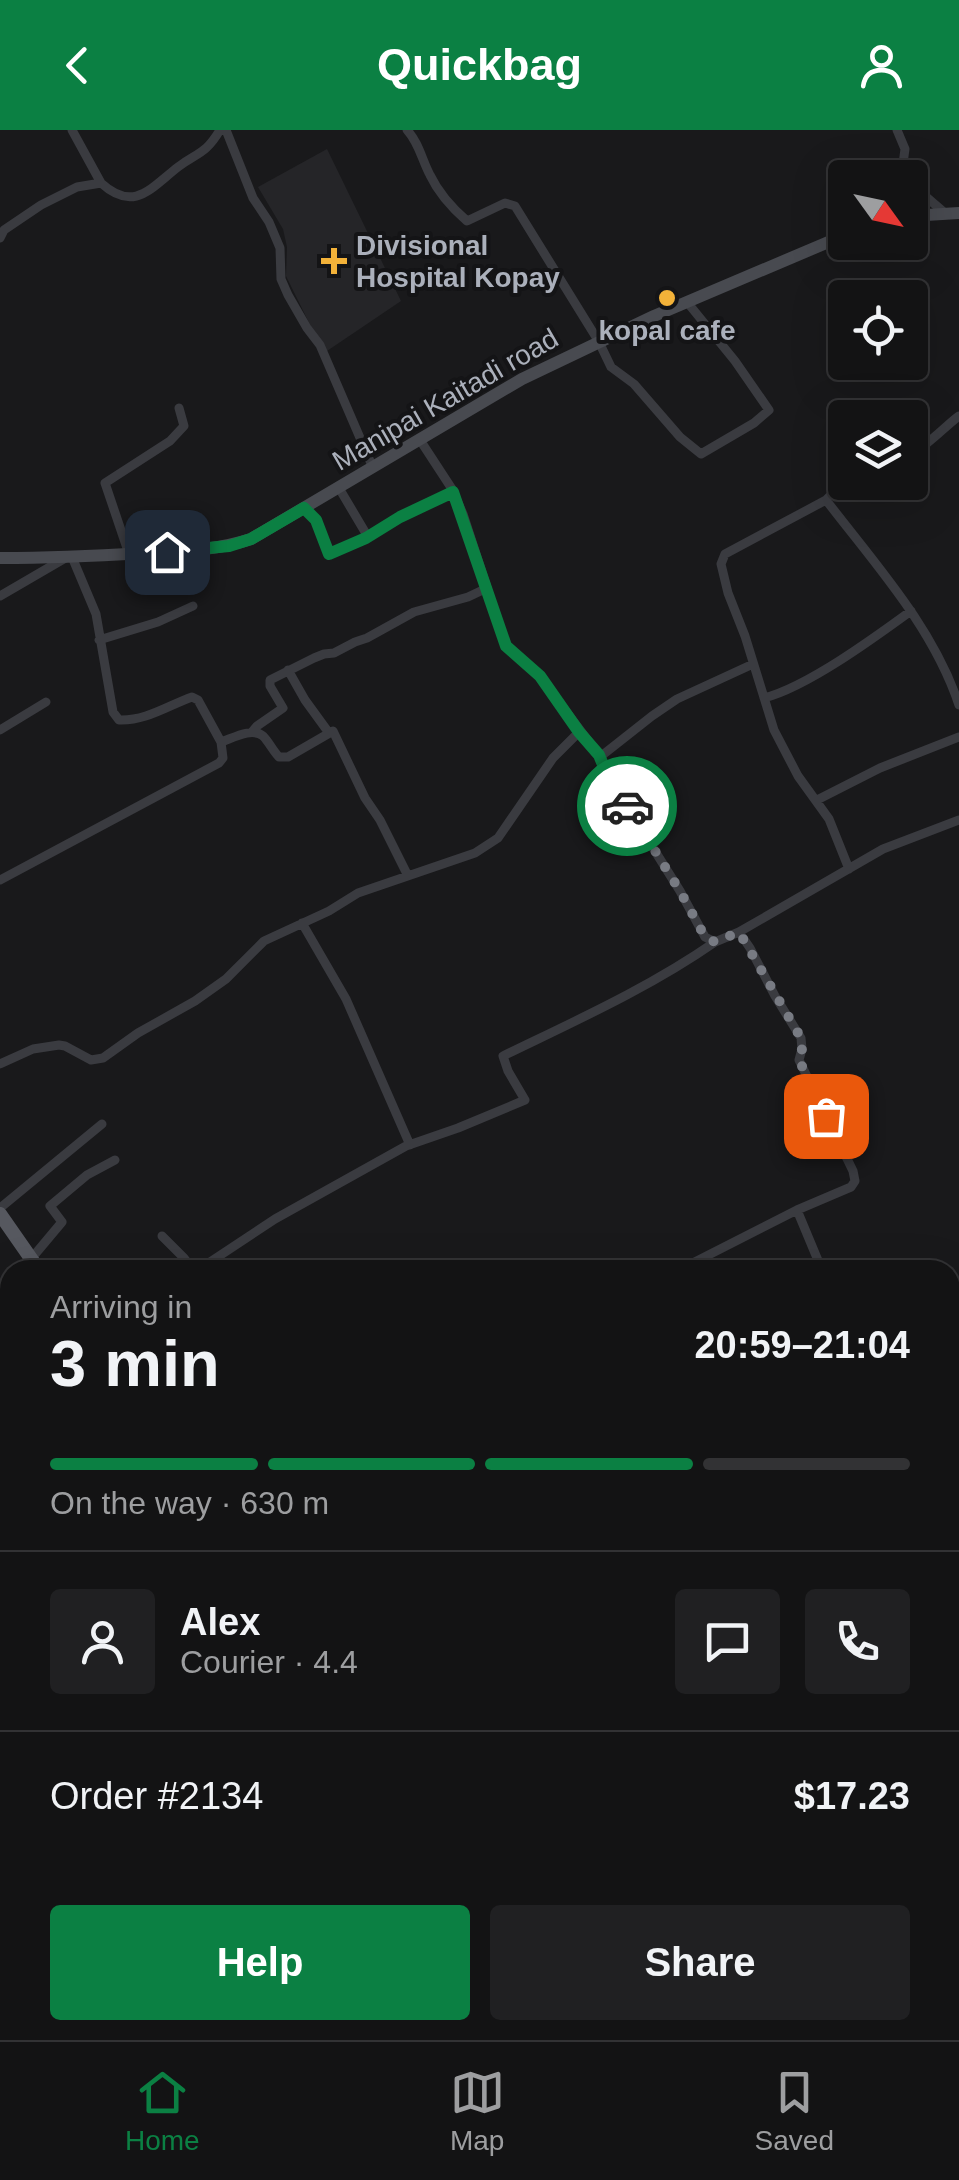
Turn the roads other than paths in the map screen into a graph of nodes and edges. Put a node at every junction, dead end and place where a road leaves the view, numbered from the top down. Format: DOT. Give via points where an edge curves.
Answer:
graph roads {
  1 [pos="72,130"];
  2 [pos="223,130"];
  3 [pos="408,130"];
  4 [pos="897,130"];
  5 [pos="905,160"];
  6 [pos="101,183"];
  7 [pos="928,194"];
  8 [pos="952,213"];
  9 [pos="0,238"];
  10 [pos="828,241"];
  11 [pos="687,302"];
  12 [pos="599,342"];
  13 [pos="180,408"];
  14 [pos="959,416"];
  15 [pos="420,440"];
  16 [pos="928,441"];
  17 [pos="373,468"];
  18 [pos="339,488"];
  19 [pos="453,492"];
  20 [pos="826,500"];
  21 [pos="304,508"];
  22 [pos="368,537"];
  23 [pos="129,554"];
  24 [pos="69,557"];
  25 [pos="0,558"];
  26 [pos="487,588"];
  27 [pos="0,596"];
  28 [pos="193,606"];
  29 [pos="910,612"];
  30 [pos="98,640"];
  31 [pos="753,664"];
  32 [pos="288,670"];
  33 [pos="764,698"];
  34 [pos="46,702"];
  35 [pos="959,705"];
  36 [pos="0,730"];
  37 [pos="252,732"];
  38 [pos="579,732"];
  39 [pos="329,733"];
  40 [pos="959,736"];
  41 [pos="222,742"];
  42 [pos="600,757"];
  43 [pos="817,800"];
  44 [pos="959,820"];
  45 [pos="849,869"];
  46 [pos="408,876"];
  47 [pos="0,880"];
  48 [pos="302,923"];
  49 [pos="739,932"];
  50 [pos="715,942"];
  51 [pos="0,1064"];
  52 [pos="102,1124"];
  53 [pos="410,1145"];
  54 [pos="116,1160"];
  55 [pos="797,1210"];
  56 [pos="0,1211"];
  57 [pos="162,1236"];
  58 [pos="32,1260"];
  59 [pos="38,1260"];
  60 [pos="186,1260"];
  61 [pos="211,1260"];
  62 [pos="699,1260"];
  63 [pos="818,1260"];
  1 -- 6 [label="street"];
  2 -- 6 [label="street" via="202,154 142,194 128,198"];
  2 -- 17 [label="street" via="280,248 288,295 320,345"];
  3 -- 12 [label="street" via="430,176 467,220 505,203 515,206"];
  4 -- 5 [label="street"];
  6 -- 9 [label="street" via="77,186 42,205"];
  7 -- 8 [label="street"];
  10 -- 11 [label="main road, Manipai Kaitadi road"];
  11 -- 12 [label="main road, Manipai Kaitadi road"];
  11 -- 12 [label="street" via="768,410 705,453 616,372"];
  12 -- 15 [label="main road, Manipai Kaitadi road" via="522,378"];
  13 -- 23 [label="street" via="184,426 170,441 105,483"];
  14 -- 16 [label="street"];
  15 -- 17 [label="main road, Manipai Kaitadi road"];
  15 -- 19 [label="street"];
  17 -- 18 [label="main road, Manipai Kaitadi road"];
  18 -- 21 [label="main road, Manipai Kaitadi road"];
  18 -- 22 [label="street"];
  19 -- 22 [label="street"];
  19 -- 26 [label="street"];
  20 -- 29 [label="street"];
  20 -- 31 [label="street" via="725,554 728,593"];
  21 -- 22 [label="street" via="329,554"];
  21 -- 23 [label="main road, Manipai Kaitadi road" via="229,546"];
  23 -- 24 [label="main road, Manipai Kaitadi road"];
  24 -- 25 [label="main road, Manipai Kaitadi road"];
  24 -- 27 [label="street"];
  24 -- 30 [label="street" via="96,614"];
  26 -- 32 [label="street" via="414,612"];
  26 -- 38 [label="street" via="506,646 540,676"];
  28 -- 30 [label="street"];
  29 -- 33 [label="street"];
  29 -- 35 [label="street" via="950,677"];
  30 -- 41 [label="street" via="119,720 163,712 192,698"];
  31 -- 33 [label="street"];
  31 -- 42 [label="street" via="677,700"];
  32 -- 37 [label="street" via="270,680 283,708"];
  32 -- 39 [label="street"];
  33 -- 43 [label="street" via="774,730"];
  34 -- 36 [label="street"];
  37 -- 39 [label="street" via="262,734 280,757"];
  37 -- 41 [label="street"];
  38 -- 42 [label="street"];
  38 -- 46 [label="street" via="498,838 474,854"];
  39 -- 46 [label="street"];
  40 -- 43 [label="street"];
  41 -- 47 [label="street" via="219,762"];
  42 -- 50 [label="street" via="705,937"];
  43 -- 45 [label="street"];
  44 -- 45 [label="street"];
  45 -- 49 [label="street"];
  46 -- 48 [label="street"];
  48 -- 51 [label="street" via="264,941 195,1001 104,1058 92,1060 59,1045"];
  48 -- 53 [label="street" via="346,999"];
  49 -- 50 [label="street"];
  49 -- 55 [label="street" via="801,1038 799,1060 854,1171 851,1187"];
  50 -- 53 [label="street" via="504,1056 526,1100"];
  52 -- 56 [label="street"];
  53 -- 61 [label="street"];
  54 -- 59 [label="street" via="50,1206 62,1222"];
  55 -- 62 [label="street"];
  55 -- 63 [label="street"];
  56 -- 58 [label="main road"];
  57 -- 60 [label="street"];
}
